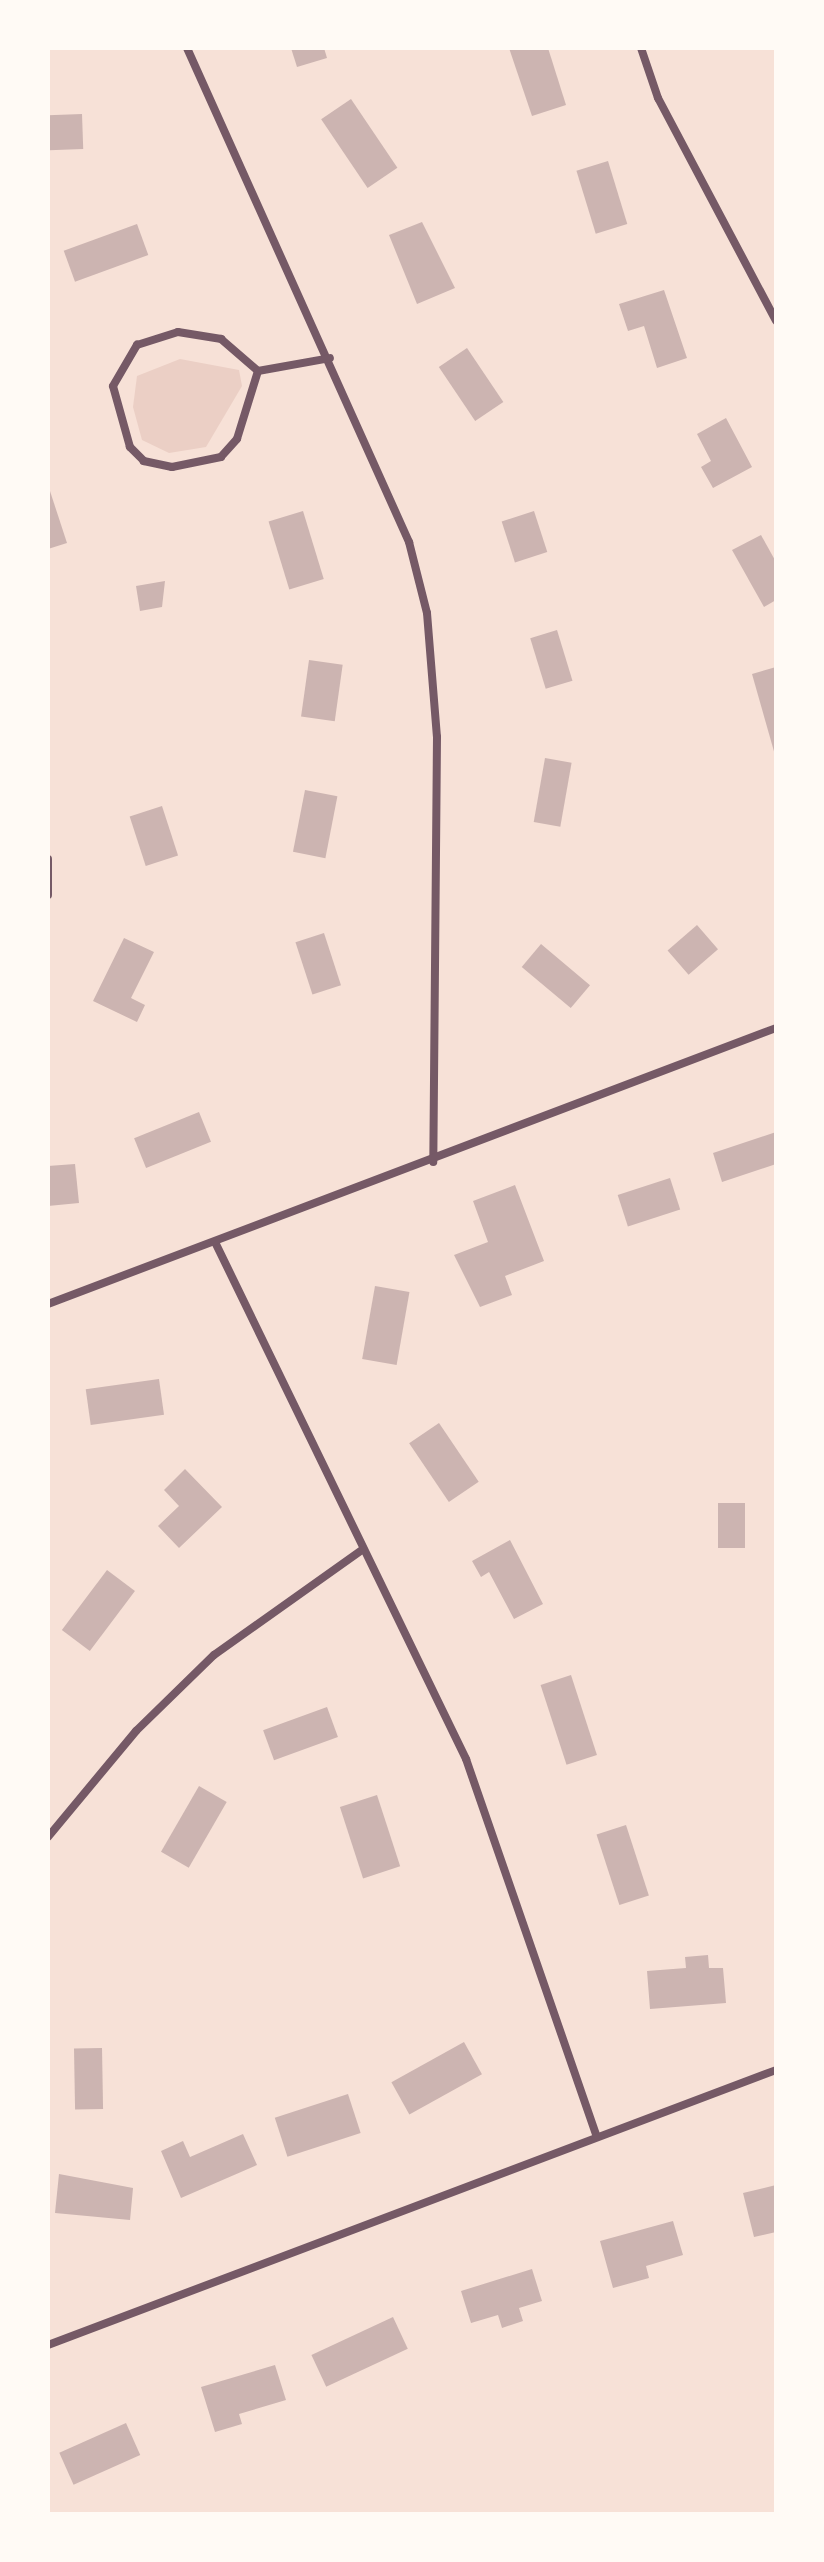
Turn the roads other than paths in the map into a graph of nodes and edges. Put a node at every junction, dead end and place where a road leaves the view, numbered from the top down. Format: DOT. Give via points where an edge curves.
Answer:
graph roads {
  1 [pos="187,48"];
  2 [pos="641,48"];
  3 [pos="776,321"];
  4 [pos="330,358"];
  5 [pos="258,371"];
  6 [pos="48,859"];
  7 [pos="48,895"];
  8 [pos="776,1028"];
  9 [pos="433,1162"];
  10 [pos="215,1242"];
  11 [pos="48,1304"];
  12 [pos="362,1550"];
  13 [pos="48,1837"];
  14 [pos="776,2070"];
  15 [pos="597,2137"];
  16 [pos="48,2345"];
  1 -- 4 [label="street" via="209,110"];
  2 -- 3 [label="street" via="658,98"];
  4 -- 5 [label="street"];
  4 -- 9 [label="street" via="409,542 427,613 437,737"];
  5 -- 5 [label="street" via="221,339 178,332 137,345 113,386 130,447 144,461 172,467 221,457 237,439"];
  6 -- 7 [label="street"];
  8 -- 9 [label="street"];
  9 -- 10 [label="street"];
  10 -- 11 [label="street"];
  10 -- 12 [label="street"];
  12 -- 13 [label="street" via="214,1655 136,1731"];
  12 -- 15 [label="street" via="466,1759"];
  14 -- 15 [label="street"];
  15 -- 16 [label="street"];
}
